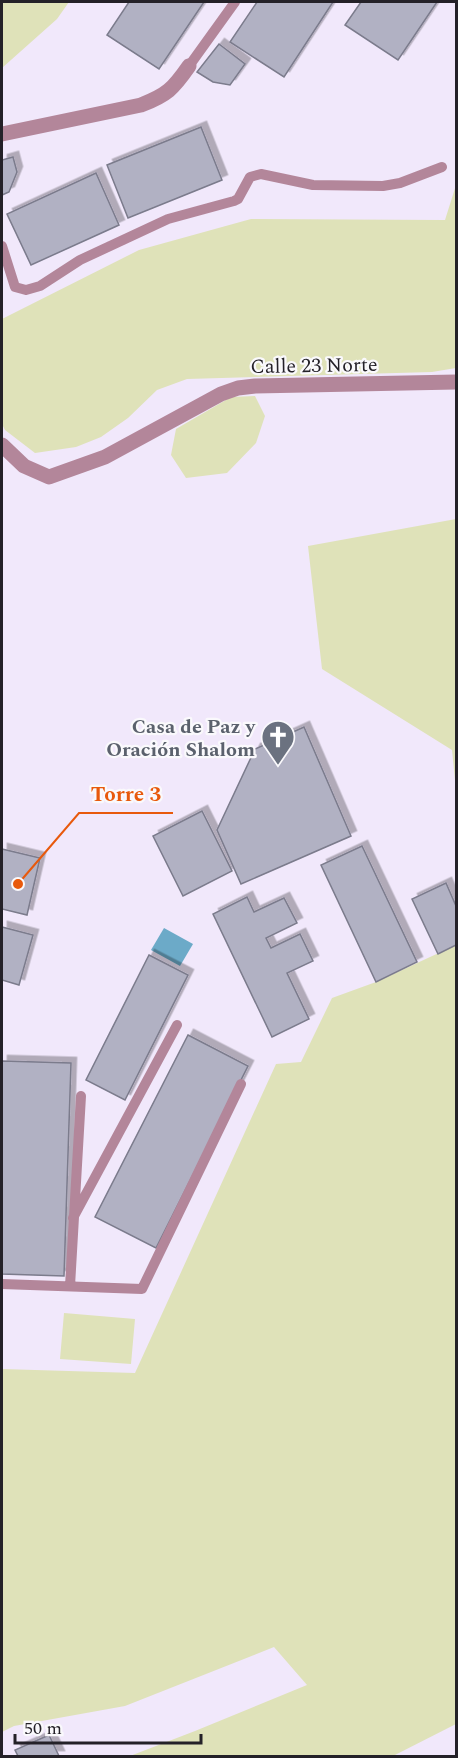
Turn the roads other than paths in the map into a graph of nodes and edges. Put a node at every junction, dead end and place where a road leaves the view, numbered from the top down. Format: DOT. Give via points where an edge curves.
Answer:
graph roads {
  1 [pos="235,2"];
  2 [pos="189,66"];
  3 [pos="2,134"];
  4 [pos="442,167"];
  5 [pos="2,246"];
  6 [pos="456,382"];
  7 [pos="2,445"];
  8 [pos="177,1025"];
  9 [pos="241,1084"];
  10 [pos="81,1096"];
  11 [pos="73,1218"];
  12 [pos="2,1284"];
  13 [pos="70,1286"];
  1 -- 2 [label="lane"];
  2 -- 3 [label="street" via="175,86 160,98 141,105"];
  4 -- 5 [label="lane" via="383,186 313,185 255,174 249,177 238,199 168,219 26,290 15,287"];
  6 -- 7 [label="street, Calle 23 Norte" via="238,388 105,457 49,477 24,466"];
  8 -- 11 [label="lane"];
  9 -- 13 [label="lane" via="142,1289"];
  10 -- 11 [label="lane"];
  11 -- 13 [label="lane"];
  12 -- 13 [label="lane"];
}
